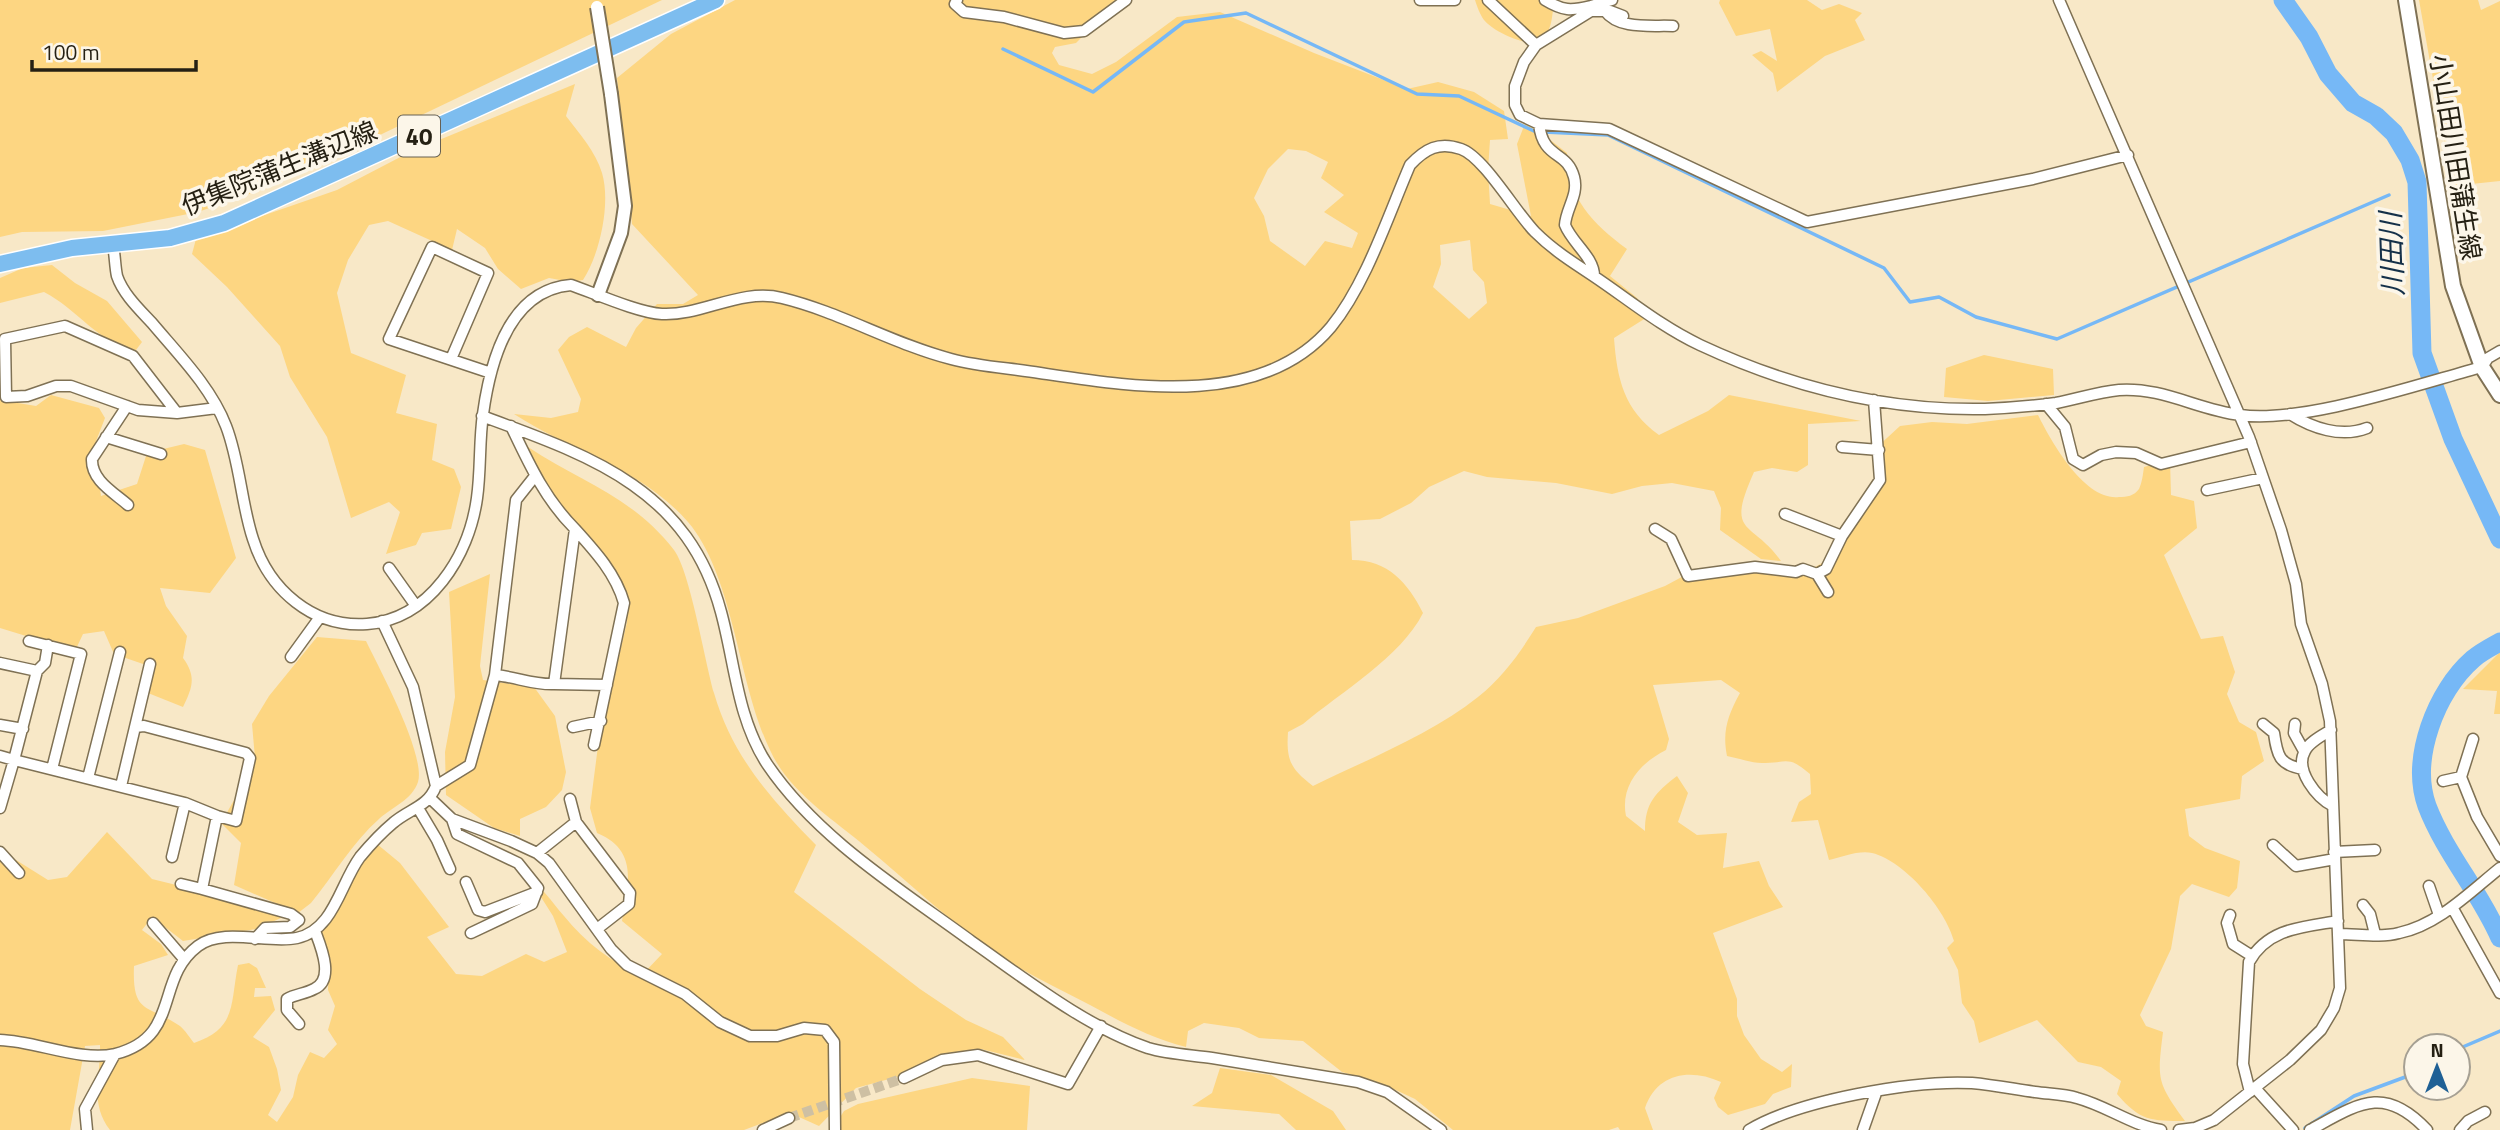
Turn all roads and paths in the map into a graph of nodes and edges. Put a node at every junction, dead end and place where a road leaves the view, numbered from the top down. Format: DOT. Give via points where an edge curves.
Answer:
graph roads {
  1 [pos="716,0"];
  2 [pos="957,0"];
  3 [pos="1126,0"];
  4 [pos="1420,0"];
  5 [pos="1455,0"];
  6 [pos="1488,0"];
  7 [pos="1545,0"];
  8 [pos="1612,0"];
  9 [pos="2059,0"];
  10 [pos="2406,0"];
  11 [pos="596,4"];
  12 [pos="1591,8"];
  13 [pos="1605,11"];
  14 [pos="1623,16"];
  15 [pos="1673,26"];
  16 [pos="1536,45"];
  17 [pos="1539,124"];
  18 [pos="2129,155"];
  19 [pos="113,245"];
  20 [pos="0,264"];
  21 [pos="1594,276"];
  22 [pos="598,295"];
  23 [pos="2500,351"];
  24 [pos="451,359"];
  25 [pos="2482,367"];
  26 [pos="491,373"];
  27 [pos="2500,395"];
  28 [pos="1874,400"];
  29 [pos="2046,404"];
  30 [pos="127,406"];
  31 [pos="216,408"];
  32 [pos="177,413"];
  33 [pos="2290,414"];
  34 [pos="2240,415"];
  35 [pos="482,416"];
  36 [pos="510,426"];
  37 [pos="2367,428"];
  38 [pos="106,437"];
  39 [pos="2251,442"];
  40 [pos="1842,447"];
  41 [pos="1879,450"];
  42 [pos="161,454"];
  43 [pos="535,476"];
  44 [pos="2263,478"];
  45 [pos="2207,489"];
  46 [pos="128,505"];
  47 [pos="1785,514"];
  48 [pos="575,529"];
  49 [pos="1655,529"];
  50 [pos="1842,536"];
  51 [pos="389,569"];
  52 [pos="1817,574"];
  53 [pos="1828,592"];
  54 [pos="416,606"];
  55 [pos="320,617"];
  56 [pos="382,621"];
  57 [pos="29,640"];
  58 [pos="48,645"];
  59 [pos="120,652"];
  60 [pos="292,657"];
  61 [pos="0,663"];
  62 [pos="150,664"];
  63 [pos="37,671"];
  64 [pos="495,675"];
  65 [pos="554,684"];
  66 [pos="607,685"];
  67 [pos="601,721"];
  68 [pos="0,724"];
  69 [pos="2263,724"];
  70 [pos="2295,724"];
  71 [pos="135,727"];
  72 [pos="573,727"];
  73 [pos="23,729"];
  74 [pos="2331,730"];
  75 [pos="2473,739"];
  76 [pos="594,745"];
  77 [pos="2304,751"];
  78 [pos="0,756"];
  79 [pos="15,760"];
  80 [pos="52,769"];
  81 [pos="2303,769"];
  82 [pos="2461,777"];
  83 [pos="88,778"];
  84 [pos="2443,781"];
  85 [pos="121,786"];
  86 [pos="436,786"];
  87 [pos="431,799"];
  88 [pos="570,799"];
  89 [pos="185,803"];
  90 [pos="2333,806"];
  91 [pos="418,807"];
  92 [pos="0,808"];
  93 [pos="216,816"];
  94 [pos="452,819"];
  95 [pos="576,822"];
  96 [pos="2273,845"];
  97 [pos="2375,850"];
  98 [pos="0,852"];
  99 [pos="537,853"];
  100 [pos="2335,855"];
  101 [pos="2500,856"];
  102 [pos="172,857"];
  103 [pos="2500,868"];
  104 [pos="450,869"];
  105 [pos="19,873"];
  106 [pos="466,882"];
  107 [pos="181,884"];
  108 [pos="2429,886"];
  109 [pos="202,889"];
  110 [pos="537,892"];
  111 [pos="2455,904"];
  112 [pos="2363,905"];
  113 [pos="2230,915"];
  114 [pos="2439,915"];
  115 [pos="2339,921"];
  116 [pos="153,923"];
  117 [pos="597,929"];
  118 [pos="315,931"];
  119 [pos="471,933"];
  120 [pos="2339,934"];
  121 [pos="2375,934"];
  122 [pos="256,939"];
  123 [pos="2252,956"];
  124 [pos="184,959"];
  125 [pos="2500,993"];
  126 [pos="299,1024"];
  127 [pos="1101,1026"];
  128 [pos="0,1040"];
  129 [pos="115,1054"];
  130 [pos="905,1078"];
  131 [pos="2252,1090"];
  132 [pos="1876,1093"];
  133 [pos="2485,1112"];
  134 [pos="789,1118"];
  135 [pos="2195,1129"];
  136 [pos="87,1130"];
  137 [pos="763,1130"];
  138 [pos="835,1130"];
  139 [pos="1441,1130"];
  140 [pos="1749,1130"];
  141 [pos="1863,1130"];
  142 [pos="2161,1130"];
  143 [pos="2179,1130"];
  144 [pos="2293,1130"];
  145 [pos="2310,1130"];
  146 [pos="2427,1130"];
  147 [pos="2460,1130"];
  1 -- 19 [label="main road, 伊集院蒲生溝辺線 / 40" via="225,223 170,238"];
  2 -- 3 [label="street" via="955,4 964,12 1064,33 1084,31"];
  4 -- 5 [label="street"];
  6 -- 16 [label="street"];
  7 -- 12 [label="street" via="1571,12"];
  8 -- 12 [label="street"];
  9 -- 18 [label="street"];
  10 -- 25 [label="main road, 小山田川田蒲生線" via="2453,286"];
  11 -- 22 [label="street, bridge" via="625,205 621,233"];
  12 -- 13 [label="street"];
  12 -- 16 [label="street"];
  13 -- 14 [label="street"];
  13 -- 15 [label="street" via="1622,23"];
  16 -- 17 [label="street" via="1515,86 1515,105 1520,116"];
  17 -- 18 [label="street" via="1609,129 1807,222"];
  17 -- 21 [label="street" via="1547,149 1569,164 1574,176 1574,195 1564,225 1594,266"];
  18 -- 34 [label="street"];
  19 -- 20 [label="main road, 伊集院蒲生溝辺線 / 40" via="37,254"];
  19 -- 31 [label="street" via="118,278"];
  21 -- 22 [label="street" via="1536,233 1477,159 1463,149 1443,146 1424,150 1410,165 1353,294 1332,326 1288,361 1229,382 1148,388 952,359 779,297 751,296 662,314"];
  21 -- 28 [label="street" via="1662,325 1757,370 1804,387"];
  22 -- 26 [label="street" via="571,285 556,286 535,297 518,312"];
  23 -- 25 [label="street"];
  24 -- 24 [label="street" via="389,339 432,247 488,273"];
  24 -- 26 [label="street"];
  25 -- 27 [label="main road, 小山田川田蒲生線"];
  25 -- 33 [label="street"];
  26 -- 35 [label="street"];
  28 -- 29 [label="street" via="1927,408"];
  28 -- 41 [label="street"];
  29 -- 34 [label="street" via="2141,390"];
  29 -- 39 [label="street" via="2065,427 2073,459 2083,465 2116,452 2136,453 2161,464"];
  30 -- 32 [label="street"];
  30 -- 32 [label="street" via="71,386 6,397 5,339 65,326 133,356"];
  30 -- 38 [label="street"];
  31 -- 32 [label="street"];
  31 -- 55 [label="street" via="226,427 253,541 285,593"];
  33 -- 34 [label="street"];
  33 -- 37 [label="street" via="2304,423 2343,433"];
  34 -- 39 [label="street"];
  35 -- 36 [label="street"];
  35 -- 54 [label="street" via="476,502 464,544 446,579"];
  36 -- 43 [label="street"];
  36 -- 127 [label="street" via="627,479 661,505 687,534 721,611 748,727 766,762 803,809 923,906 1025,979"];
  38 -- 42 [label="street"];
  38 -- 46 [label="street" via="92,459 94,476"];
  39 -- 44 [label="street"];
  40 -- 41 [label="street"];
  41 -- 50 [label="street" via="1880,480"];
  43 -- 48 [label="street" via="556,510"];
  43 -- 64 [label="street" via="516,500"];
  44 -- 45 [label="street"];
  44 -- 74 [label="street" via="2296,584 2301,624 2322,684"];
  47 -- 50 [label="street"];
  48 -- 65 [label="street"];
  48 -- 66 [label="street" via="600,557 624,603"];
  49 -- 52 [label="street" via="1671,539 1688,576 1755,567"];
  50 -- 52 [label="street" via="1826,569"];
  51 -- 54 [label="street"];
  52 -- 53 [label="street"];
  54 -- 56 [label="street"];
  55 -- 56 [label="street" via="349,625"];
  55 -- 60 [label="street"];
  56 -- 86 [label="street" via="413,687"];
  57 -- 58 [label="street"];
  58 -- 63 [label="street" via="45,663"];
  58 -- 80 [label="street" via="81,654"];
  59 -- 83 [label="street"];
  61 -- 63 [label="street"];
  62 -- 71 [label="street"];
  63 -- 73 [label="street"];
  64 -- 65 [label="street"];
  64 -- 86 [label="street" via="470,765"];
  65 -- 66 [label="street"];
  66 -- 67 [label="street"];
  67 -- 72 [label="street"];
  67 -- 76 [label="street"];
  68 -- 73 [label="street"];
  69 -- 81 [label="street" via="2274,733 2277,757 2287,766"];
  70 -- 77 [label="street" via="2294,733"];
  71 -- 85 [label="street"];
  71 -- 93 [label="street" via="246,753 250,758 236,821"];
  73 -- 79 [label="street"];
  74 -- 77 [label="street"];
  74 -- 90 [label="street"];
  75 -- 82 [label="street"];
  77 -- 81 [label="street"];
  78 -- 79 [label="street"];
  79 -- 80 [label="street"];
  79 -- 92 [label="street"];
  80 -- 83 [label="street"];
  81 -- 90 [label="street" via="2318,799"];
  82 -- 84 [label="street"];
  82 -- 101 [label="street"];
  83 -- 85 [label="street"];
  85 -- 89 [label="street"];
  86 -- 87 [label="street"];
  87 -- 91 [label="street"];
  87 -- 94 [label="street"];
  88 -- 95 [label="street"];
  89 -- 93 [label="street"];
  89 -- 102 [label="street"];
  90 -- 100 [label="street"];
  91 -- 104 [label="street"];
  91 -- 118 [label="street" via="395,821 365,851"];
  93 -- 109 [label="street"];
  94 -- 99 [label="street"];
  94 -- 110 [label="street" via="457,834 466,841 518,863"];
  95 -- 99 [label="street"];
  95 -- 117 [label="street" via="630,893 629,904"];
  96 -- 100 [label="street" via="2296,866"];
  97 -- 100 [label="street"];
  98 -- 105 [label="street"];
  99 -- 117 [label="street"];
  100 -- 115 [label="street"];
  103 -- 111 [label="street"];
  106 -- 110 [label="street" via="478,910 485,912"];
  107 -- 109 [label="street"];
  108 -- 114 [label="street"];
  109 -- 122 [label="street" via="299,920 295,925 265,928"];
  110 -- 119 [label="street" via="532,904"];
  111 -- 114 [label="street"];
  111 -- 125 [label="street"];
  112 -- 121 [label="street"];
  113 -- 123 [label="street" via="2227,923 2233,943"];
  114 -- 121 [label="street" via="2399,934"];
  115 -- 120 [label="street"];
  115 -- 123 [label="street" via="2277,934"];
  116 -- 124 [label="street"];
  117 -- 138 [label="street" via="627,965 685,994 720,1023 750,1036 777,1036 804,1028 825,1030 834,1042"];
  118 -- 122 [label="street" via="298,938"];
  118 -- 126 [label="street" via="323,953 324,979 318,988 286,999 286,1010"];
  120 -- 121 [label="street"];
  120 -- 131 [label="street" via="2340,988 2334,1008 2305,1045"];
  122 -- 124 [label="street" via="200,944"];
  123 -- 131 [label="street" via="2243,1064"];
  124 -- 129 [label="street" via="158,1028 149,1038"];
  127 -- 130 [label="street" via="1069,1084 978,1055 942,1060"];
  127 -- 139 [label="street" via="1149,1048 1358,1082 1387,1092"];
  128 -- 129 [label="street" via="27,1041 87,1055"];
  129 -- 136 [label="street" via="85,1110"];
  131 -- 135 [label="street"];
  131 -- 144 [label="street"];
  132 -- 140 [label="street" via="1774,1115"];
  132 -- 141 [label="street"];
  132 -- 142 [label="street" via="1970,1083 2075,1097 2142,1127"];
  133 -- 147 [label="street"];
  134 -- 137 [label="street"];
  135 -- 143 [label="street"];
  145 -- 146 [label="street" via="2377,1101 2395,1103"];
}
